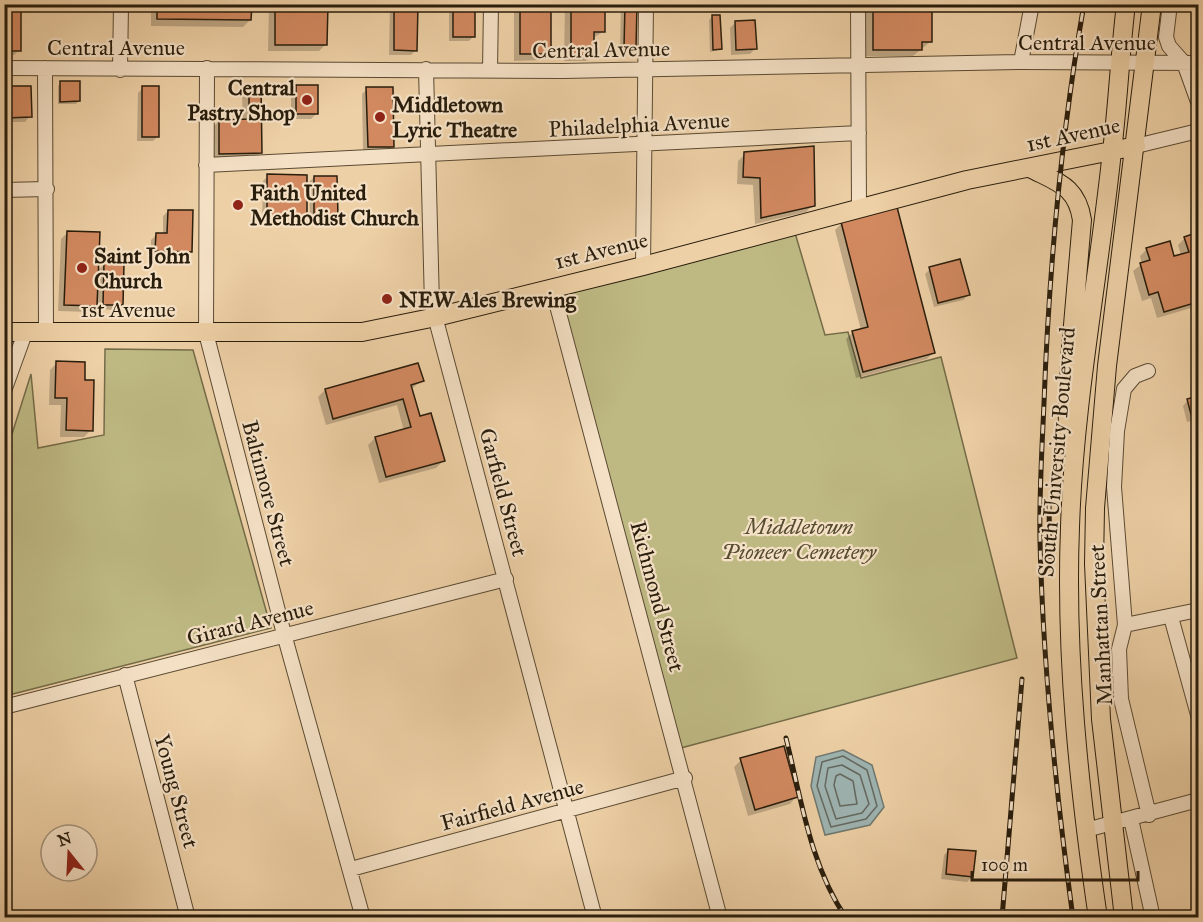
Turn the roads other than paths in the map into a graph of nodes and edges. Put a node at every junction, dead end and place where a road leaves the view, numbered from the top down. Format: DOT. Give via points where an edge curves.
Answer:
graph roads {
  1 [pos="122,4"];
  2 [pos="491,4"];
  3 [pos="646,4"];
  4 [pos="858,4"];
  5 [pos="1032,4"];
  6 [pos="1126,4"];
  7 [pos="1152,4"];
  8 [pos="1170,4"];
  9 [pos="1021,62"];
  10 [pos="1120,63"];
  11 [pos="1144,63"];
  12 [pos="1184,63"];
  13 [pos="1198,63"];
  14 [pos="858,66"];
  15 [pos="4,68"];
  16 [pos="45,68"];
  17 [pos="207,68"];
  18 [pos="426,69"];
  19 [pos="120,70"];
  20 [pos="490,70"];
  21 [pos="645,70"];
  22 [pos="1197,90"];
  23 [pos="1198,131"];
  24 [pos="859,133"];
  25 [pos="645,144"];
  26 [pos="1136,146"];
  27 [pos="1113,151"];
  28 [pos="429,154"];
  29 [pos="206,165"];
  30 [pos="1029,168"];
  31 [pos="47,189"];
  32 [pos="4,190"];
  33 [pos="859,208"];
  34 [pos="643,266"];
  35 [pos="552,287"];
  36 [pos="436,317"];
  37 [pos="4,332"];
  38 [pos="25,333"];
  39 [pos="46,333"];
  40 [pos="206,333"];
  41 [pos="1148,371"];
  42 [pos="4,391"];
  43 [pos="1070,525"];
  44 [pos="506,579"];
  45 [pos="1198,610"];
  46 [pos="1171,617"];
  47 [pos="1125,625"];
  48 [pos="284,634"];
  49 [pos="126,675"];
  50 [pos="4,707"];
  51 [pos="1198,715"];
  52 [pos="685,778"];
  53 [pos="1198,800"];
  54 [pos="568,810"];
  55 [pos="1149,815"];
  56 [pos="1131,819"];
  57 [pos="1112,824"];
  58 [pos="1086,830"];
  59 [pos="351,869"];
  60 [pos="188,918"];
  61 [pos="363,918"];
  62 [pos="595,918"];
  63 [pos="720,918"];
  64 [pos="1098,918"];
  65 [pos="1124,918"];
  66 [pos="1153,918"];
  1 -- 19 [label="street"];
  2 -- 20 [label="street"];
  3 -- 21 [label="street"];
  4 -- 14 [label="street"];
  5 -- 9 [label="street"];
  6 -- 10 [label="main road, South University Boulevard"];
  7 -- 11 [label="main road, South University Boulevard"];
  8 -- 12 [label="street" via="1166,37"];
  9 -- 10 [label="street, Central Avenue"];
  9 -- 14 [label="street, Central Avenue"];
  10 -- 11 [label="street, Central Avenue"];
  10 -- 27 [label="main road, South University Boulevard"];
  11 -- 12 [label="street, Central Avenue"];
  11 -- 26 [label="main road, South University Boulevard"];
  12 -- 13 [label="street, Central Avenue"];
  12 -- 22 [label="street"];
  14 -- 21 [label="street, Central Avenue"];
  14 -- 24 [label="street"];
  15 -- 16 [label="street, Central Avenue"];
  16 -- 19 [label="street, Central Avenue"];
  16 -- 31 [label="street"];
  17 -- 18 [label="street, Central Avenue"];
  17 -- 19 [label="street, Central Avenue"];
  17 -- 29 [label="street, Baltimore Street"];
  18 -- 20 [label="street, Central Avenue"];
  18 -- 28 [label="street, Garfield Street"];
  20 -- 21 [label="street, Central Avenue"];
  21 -- 25 [label="street"];
  23 -- 26 [label="street, 1st Avenue"];
  24 -- 25 [label="street, Philadelphia Avenue"];
  24 -- 33 [label="street"];
  25 -- 28 [label="street, Philadelphia Avenue"];
  25 -- 34 [label="street"];
  26 -- 27 [label="main road, 1st Avenue"];
  26 -- 57 [label="main road, South University Boulevard" via="1107,366 1095,508 1100,708"];
  27 -- 30 [label="main road, 1st Avenue"];
  27 -- 43 [label="main road, South University Boulevard" via="1087,346"];
  28 -- 29 [label="street, Philadelphia Avenue"];
  28 -- 36 [label="street, Garfield Street" via="432,305"];
  29 -- 40 [label="street, Baltimore Street"];
  30 -- 33 [label="main road, 1st Avenue"];
  30 -- 43 [label="main road" via="1065,186 1080,205 1082,219 1064,501"];
  31 -- 32 [label="street"];
  31 -- 39 [label="street"];
  33 -- 34 [label="main road, 1st Avenue"];
  34 -- 35 [label="main road, 1st Avenue"];
  35 -- 36 [label="main road, 1st Avenue"];
  35 -- 52 [label="street, Richmond Street"];
  36 -- 40 [label="main road, 1st Avenue" via="362,332"];
  36 -- 44 [label="street, Garfield Street"];
  37 -- 38 [label="main road, 1st Avenue"];
  38 -- 39 [label="main road, 1st Avenue"];
  38 -- 42 [label="street"];
  39 -- 40 [label="main road, 1st Avenue"];
  40 -- 48 [label="street, Baltimore Street"];
  41 -- 47 [label="street, Manhattan Street" via="1135,376 1124,389 1117,431 1114,487"];
  43 -- 58 [label="main road, South University Boulevard" via="1071,652"];
  44 -- 48 [label="street, Girard Avenue"];
  44 -- 54 [label="street, Garfield Street"];
  45 -- 46 [label="street"];
  46 -- 47 [label="street"];
  46 -- 51 [label="street"];
  47 -- 55 [label="street, Manhattan Street" via="1119,649 1121,699"];
  48 -- 49 [label="street, Girard Avenue"];
  48 -- 59 [label="street, Baltimore Street"];
  49 -- 50 [label="street, Girard Avenue"];
  49 -- 60 [label="street, Young Street"];
  52 -- 54 [label="street, Fairfield Avenue"];
  52 -- 63 [label="street, Richmond Street"];
  53 -- 55 [label="street"];
  54 -- 59 [label="street, Fairfield Avenue"];
  54 -- 62 [label="street, Garfield Street"];
  55 -- 56 [label="street"];
  56 -- 57 [label="street"];
  56 -- 66 [label="street"];
  57 -- 58 [label="street"];
  57 -- 65 [label="main road, South University Boulevard"];
  58 -- 64 [label="main road, South University Boulevard"];
  59 -- 61 [label="street, Baltimore Street"];
}
